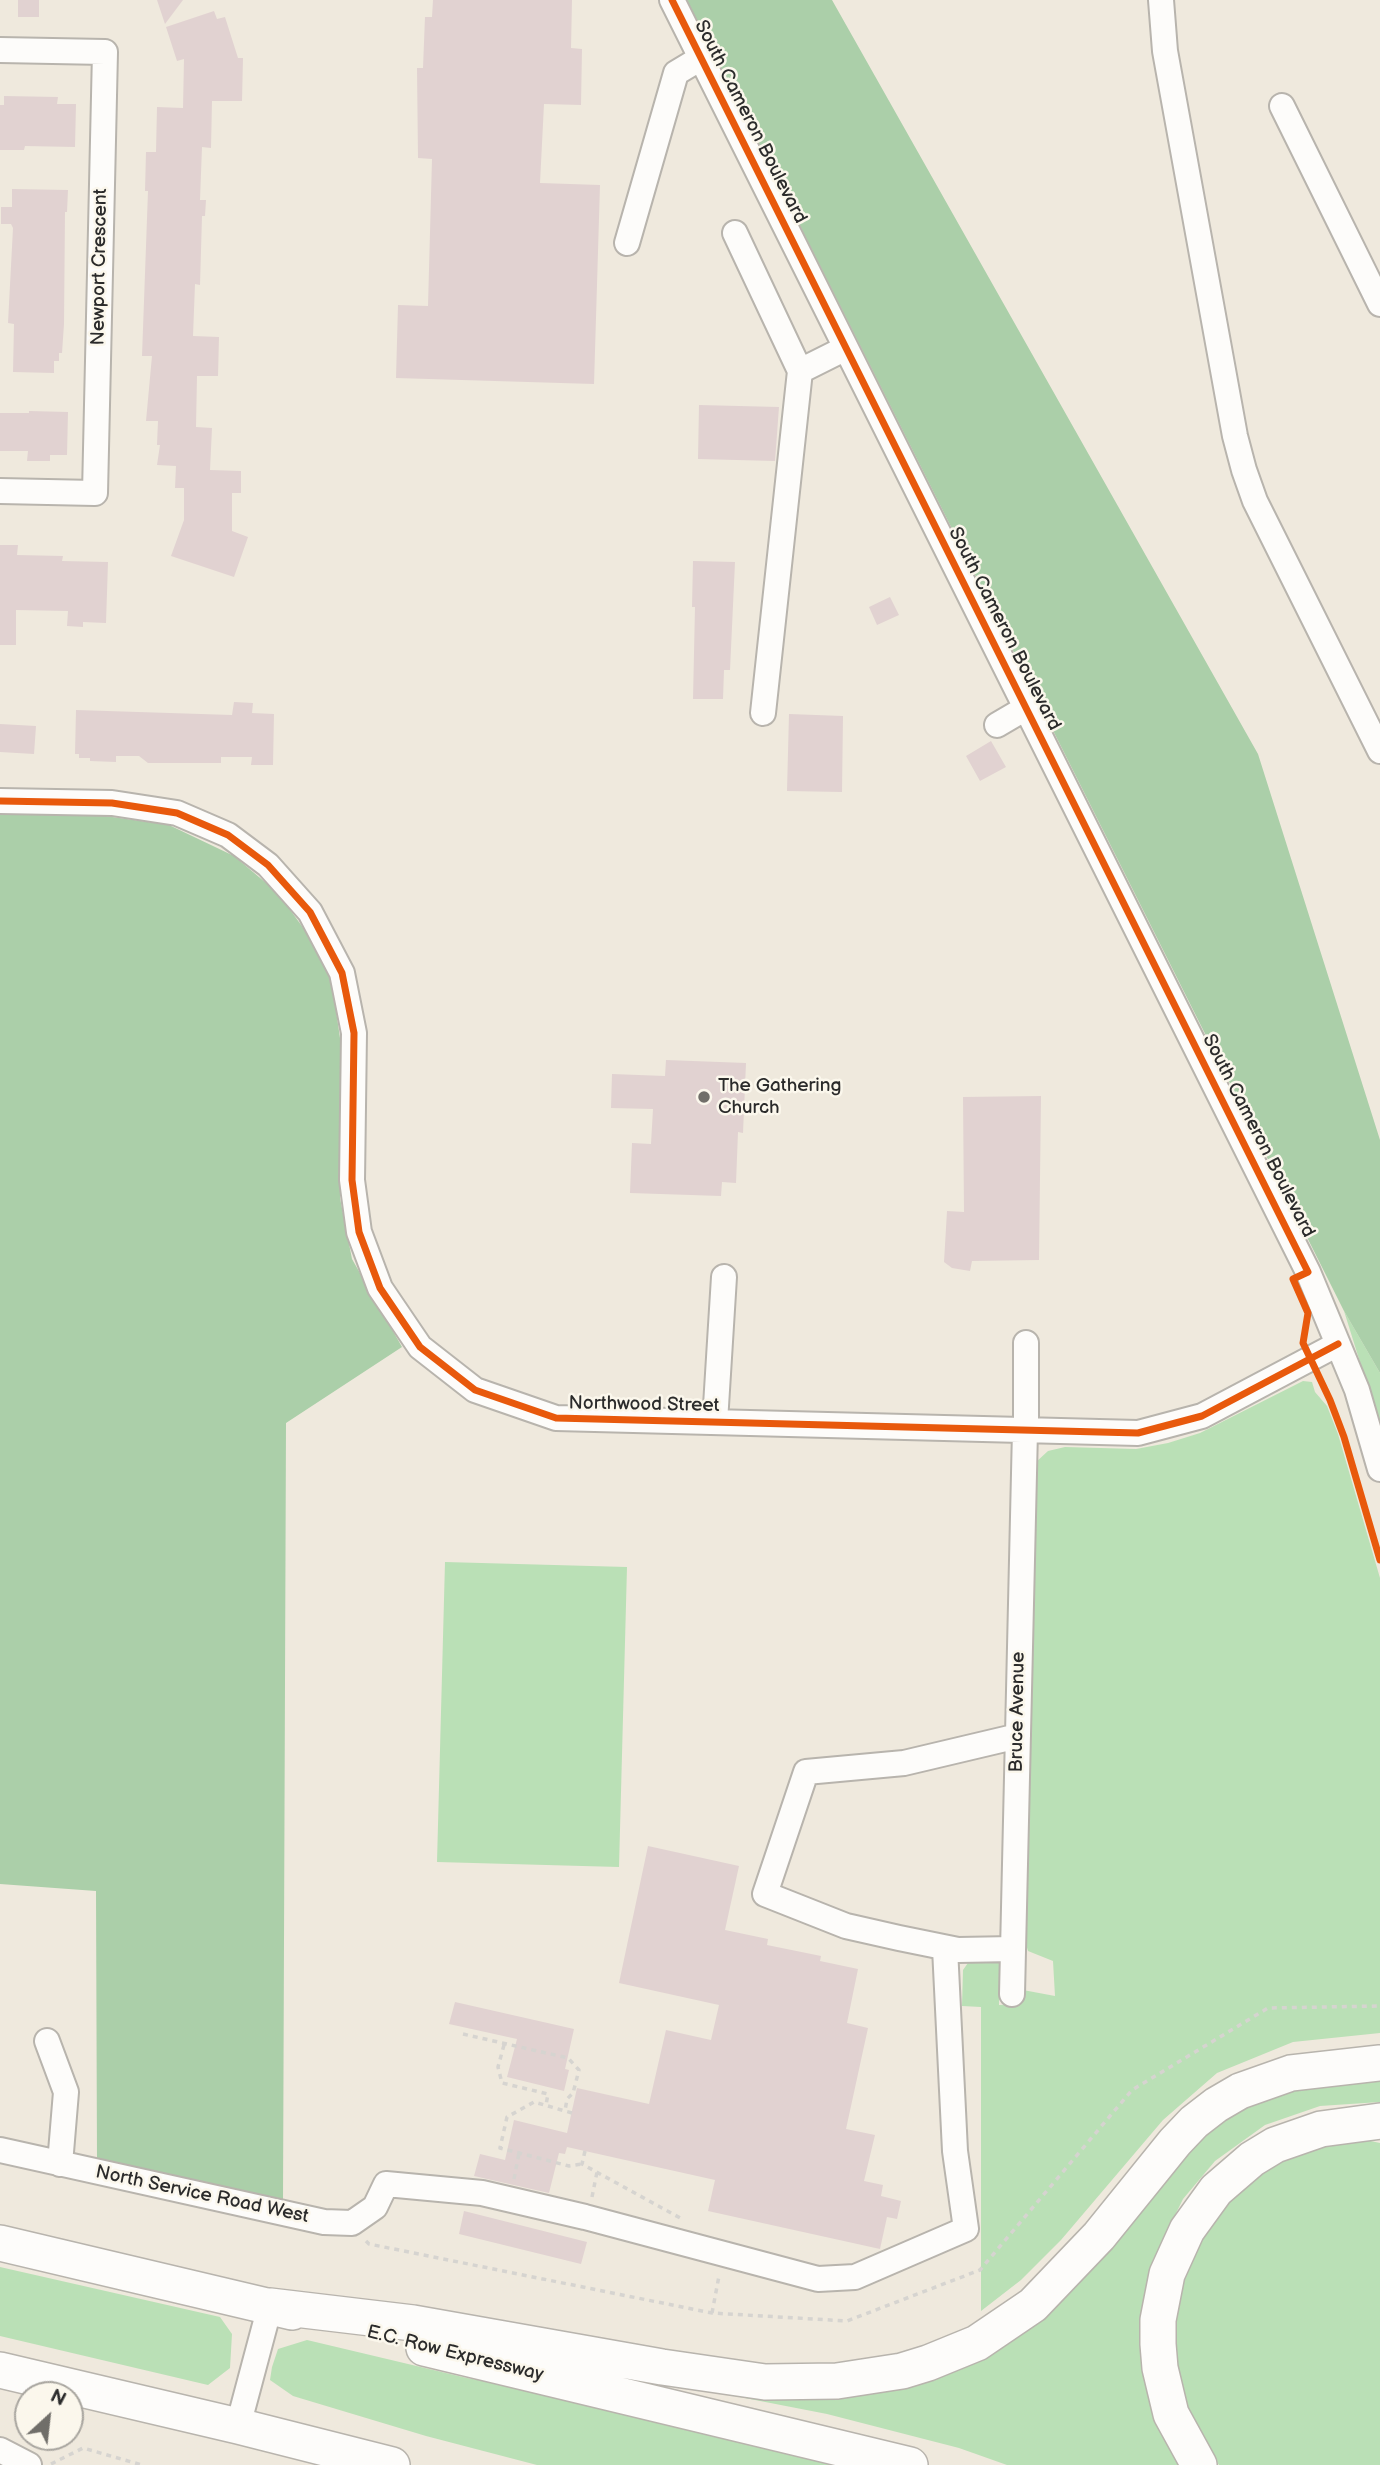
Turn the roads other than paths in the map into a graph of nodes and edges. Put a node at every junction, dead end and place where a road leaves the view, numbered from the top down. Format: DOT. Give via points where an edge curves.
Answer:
graph roads {
  1 [pos="672,0"];
  2 [pos="1161,0"];
  3 [pos="0,50"];
  4 [pos="701,58"];
  5 [pos="1282,106"];
  6 [pos="735,233"];
  7 [pos="628,243"];
  8 [pos="1380,304"];
  9 [pos="846,348"];
  10 [pos="800,371"];
  11 [pos="0,491"];
  12 [pos="1026,708"];
  13 [pos="763,713"];
  14 [pos="997,725"];
  15 [pos="1380,751"];
  16 [pos="0,801"];
  17 [pos="723,1277"];
  18 [pos="1026,1343"];
  19 [pos="1338,1344"];
  20 [pos="715,1422"];
  21 [pos="1025,1430"];
  22 [pos="1380,1469"];
  23 [pos="1018,1736"];
  24 [pos="945,1948"];
  25 [pos="1013,1949"];
  26 [pos="1012,1994"];
  27 [pos="47,2041"];
  28 [pos="1380,2063"];
  29 [pos="1373,2124"];
  30 [pos="0,2150"];
  31 [pos="60,2164"];
  32 [pos="0,2243"];
  33 [pos="270,2306"];
  34 [pos="0,2370"];
  35 [pos="238,2426"];
  36 [pos="0,2450"];
  37 [pos="40,2464"];
  38 [pos="349,2465"];
  39 [pos="392,2465"];
  40 [pos="910,2465"];
  41 [pos="1199,2465"];
  1 -- 4 [label="street, South Cameron Boulevard"];
  2 -- 15 [label="street" via="1165,51 1244,470"];
  3 -- 11 [label="street, Newport Crescent" via="105,52 95,493"];
  4 -- 7 [label="street" via="676,73"];
  4 -- 9 [label="street, South Cameron Boulevard"];
  5 -- 8 [label="street"];
  6 -- 10 [label="street"];
  9 -- 10 [label="street"];
  9 -- 12 [label="street, South Cameron Boulevard"];
  10 -- 13 [label="street"];
  12 -- 14 [label="street"];
  12 -- 19 [label="street, South Cameron Boulevard" via="1308,1272"];
  16 -- 20 [label="street, Northwood Street" via="112,803 177,813 228,835 268,865 310,912 342,973 354,1032 352,1180 359,1232 380,1288 421,1347 475,1390 556,1418"];
  17 -- 20 [label="street"];
  18 -- 21 [label="street, Bruce Avenue"];
  19 -- 21 [label="street, Northwood Street" via="1202,1416 1138,1433"];
  19 -- 22 [label="street, South Cameron Boulevard"];
  20 -- 21 [label="street, Northwood Street"];
  21 -- 23 [label="street, Bruce Avenue"];
  23 -- 24 [label="street" via="904,1763 806,1772 765,1894 846,1926"];
  23 -- 25 [label="street, Bruce Avenue"];
  24 -- 25 [label="street"];
  24 -- 31 [label="street, North Service Road West" via="955,2151 966,2229 855,2277 818,2279 496,2196 386,2184 375,2207 352,2223 324,2222"];
  25 -- 26 [label="street, Bruce Avenue"];
  27 -- 31 [label="street" via="66,2092"];
  28 -- 33 [label="highway" via="1291,2073 1216,2105 1175,2142 1099,2236 1033,2305 977,2343 902,2371 837,2381 765,2382 413,2323"];
  29 -- 41 [label="highway" via="1321,2129 1252,2159 1216,2190 1177,2250 1158,2320 1160,2368 1171,2414"];
  30 -- 31 [label="street, North Service Road West"];
  32 -- 33 [label="highway, E.C. Row Expressway"];
  33 -- 35 [label="street"];
  33 -- 40 [label="highway, E.C. Row Expressway" via="408,2344"];
  34 -- 35 [label="highway"];
  35 -- 38 [label="highway"];
  35 -- 39 [label="highway"];
  36 -- 37 [label="street"];
}
